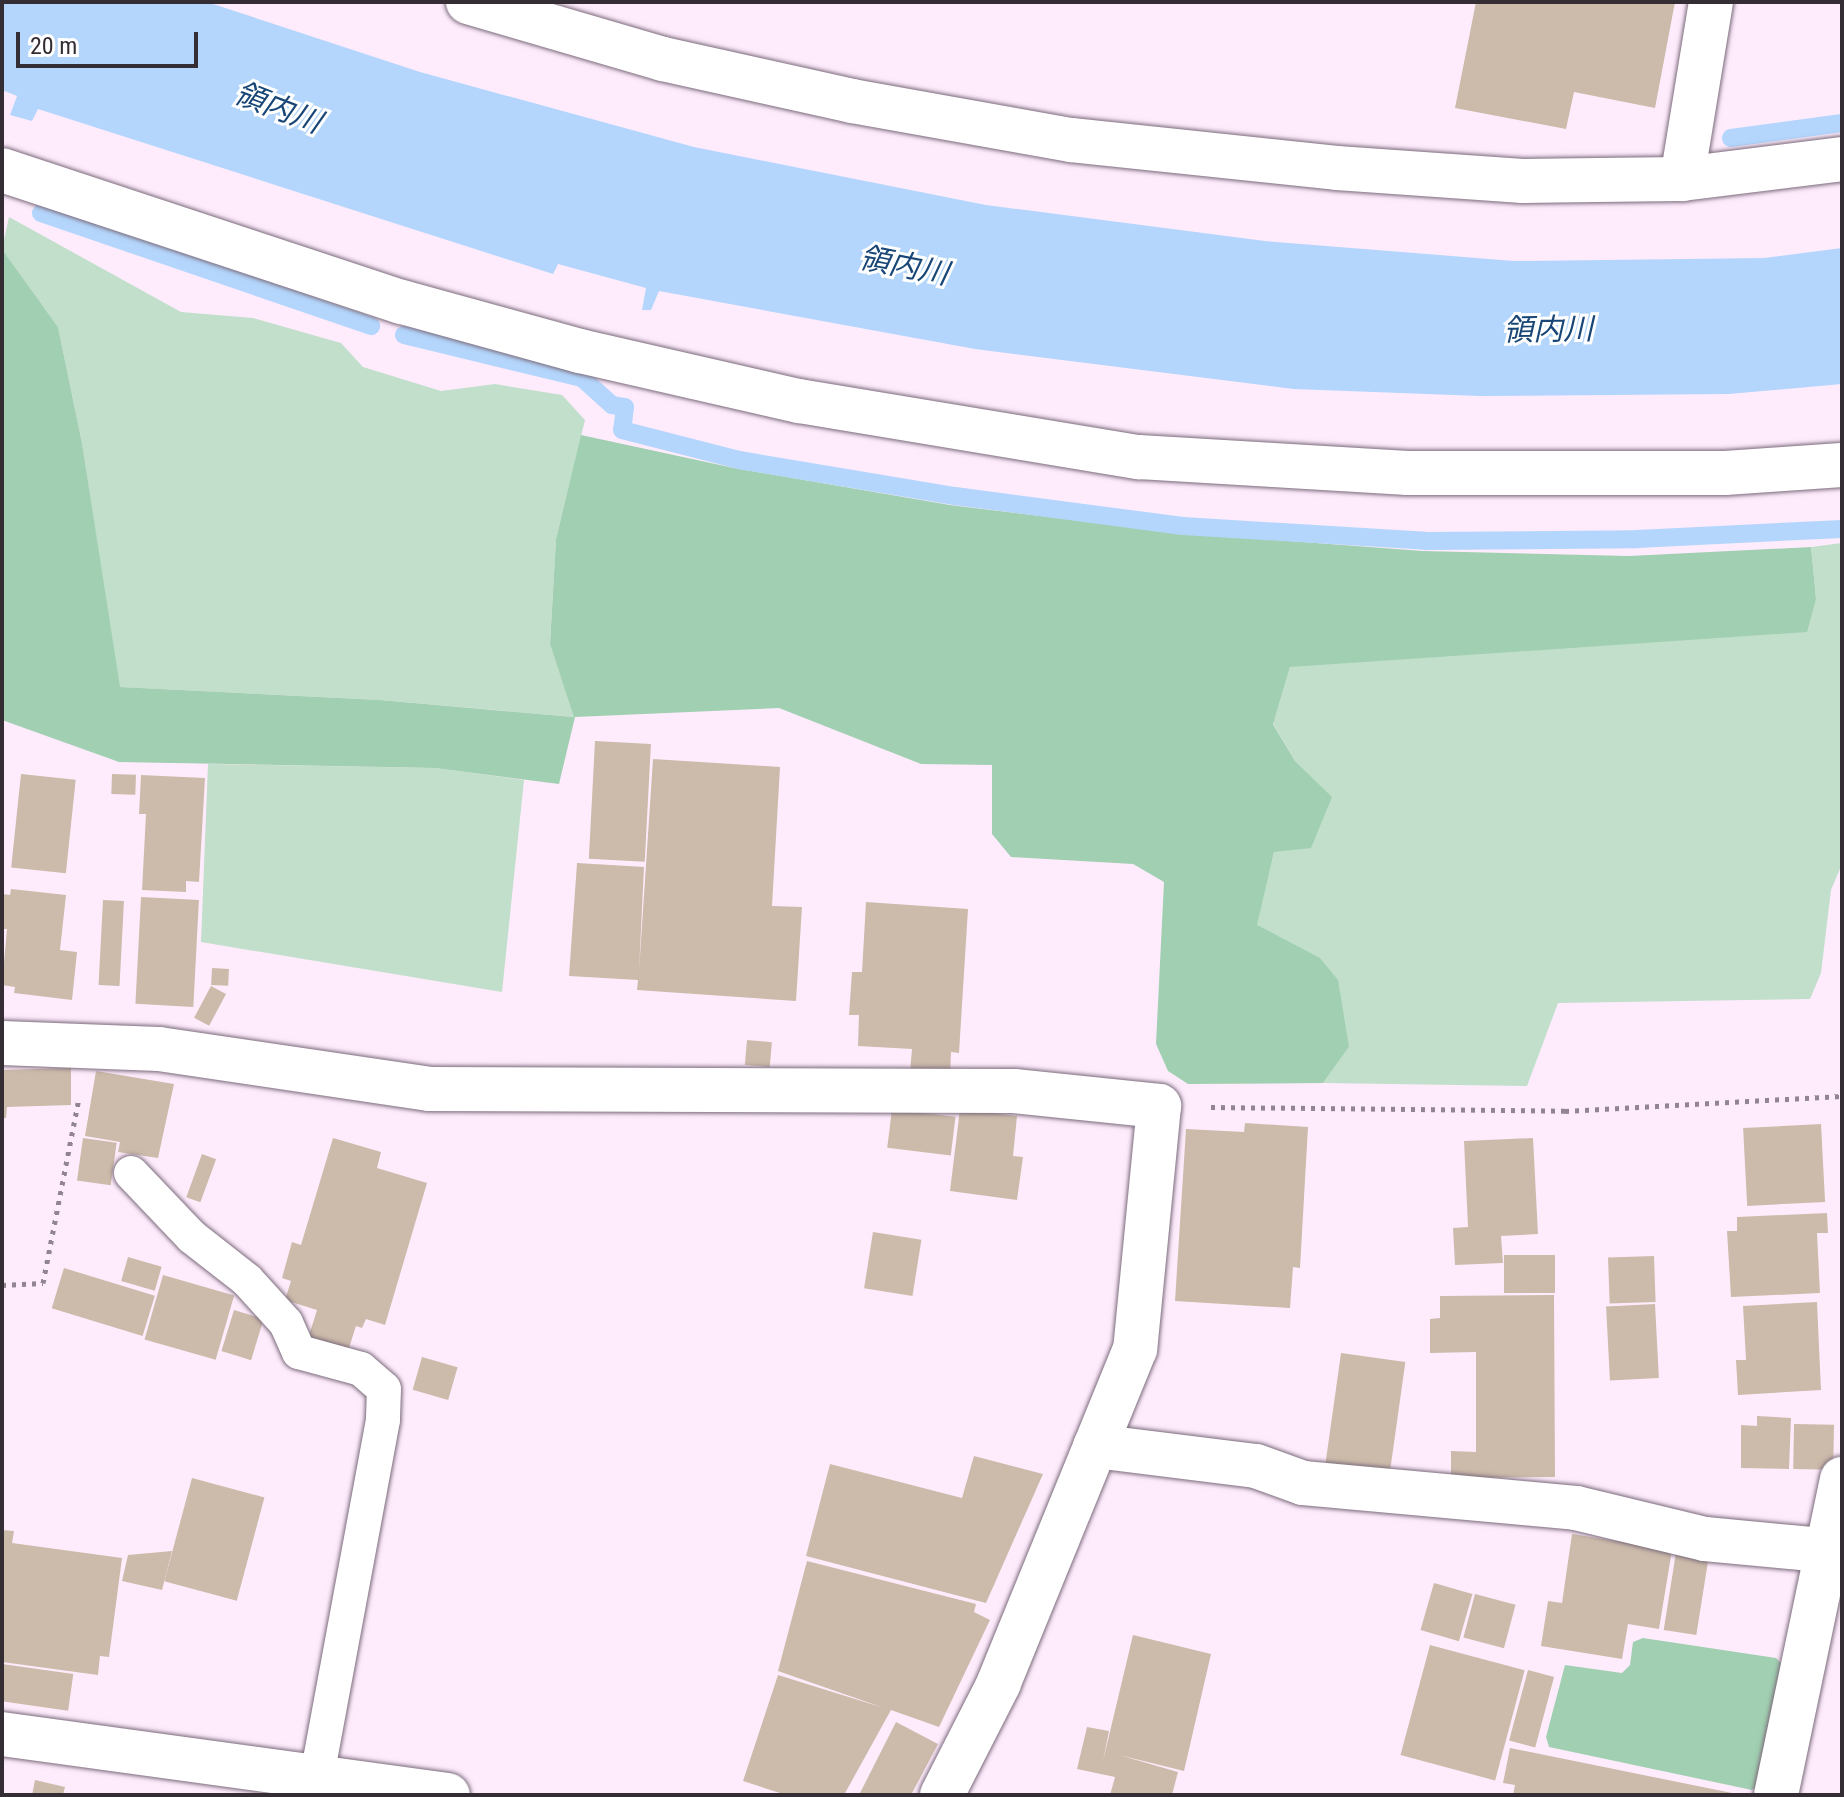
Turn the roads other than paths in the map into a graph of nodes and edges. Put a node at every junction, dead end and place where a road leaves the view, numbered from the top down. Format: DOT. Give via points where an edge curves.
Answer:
graph roads {
  1 [pos="468,2"];
  2 [pos="1711,2"];
  3 [pos="1842,159"];
  4 [pos="2,170"];
  5 [pos="1682,179"];
  6 [pos="1842,465"];
  7 [pos="2,1043"];
  8 [pos="131,1173"];
  9 [pos="1095,1446"];
  10 [pos="1842,1479"];
  11 [pos="1833,1550"];
  12 [pos="2,1734"];
  13 [pos="317,1777"];
  14 [pos="448,1795"];
  15 [pos="942,1795"];
  16 [pos="1776,1795"];
  1 -- 5 [label="street" via="663,59 852,101 1071,140 1523,181"];
  2 -- 5 [label="street"];
  3 -- 5 [label="street"];
  4 -- 6 [label="street" via="402,302 580,351 799,401 1139,457 1408,473 1725,473"];
  7 -- 9 [label="street" via="159,1049 429,1089 1014,1091 1159,1106 1135,1349"];
  8 -- 13 [label="lane" via="192,1237 247,1280 286,1323 299,1352 361,1369 384,1389 383,1420"];
  9 -- 11 [label="street" via="1256,1466 1303,1483 1576,1508 1705,1539"];
  9 -- 15 [label="street" via="999,1683"];
  10 -- 11 [label="street"];
  11 -- 16 [label="street"];
  12 -- 13 [label="street"];
  13 -- 14 [label="street"];
}
